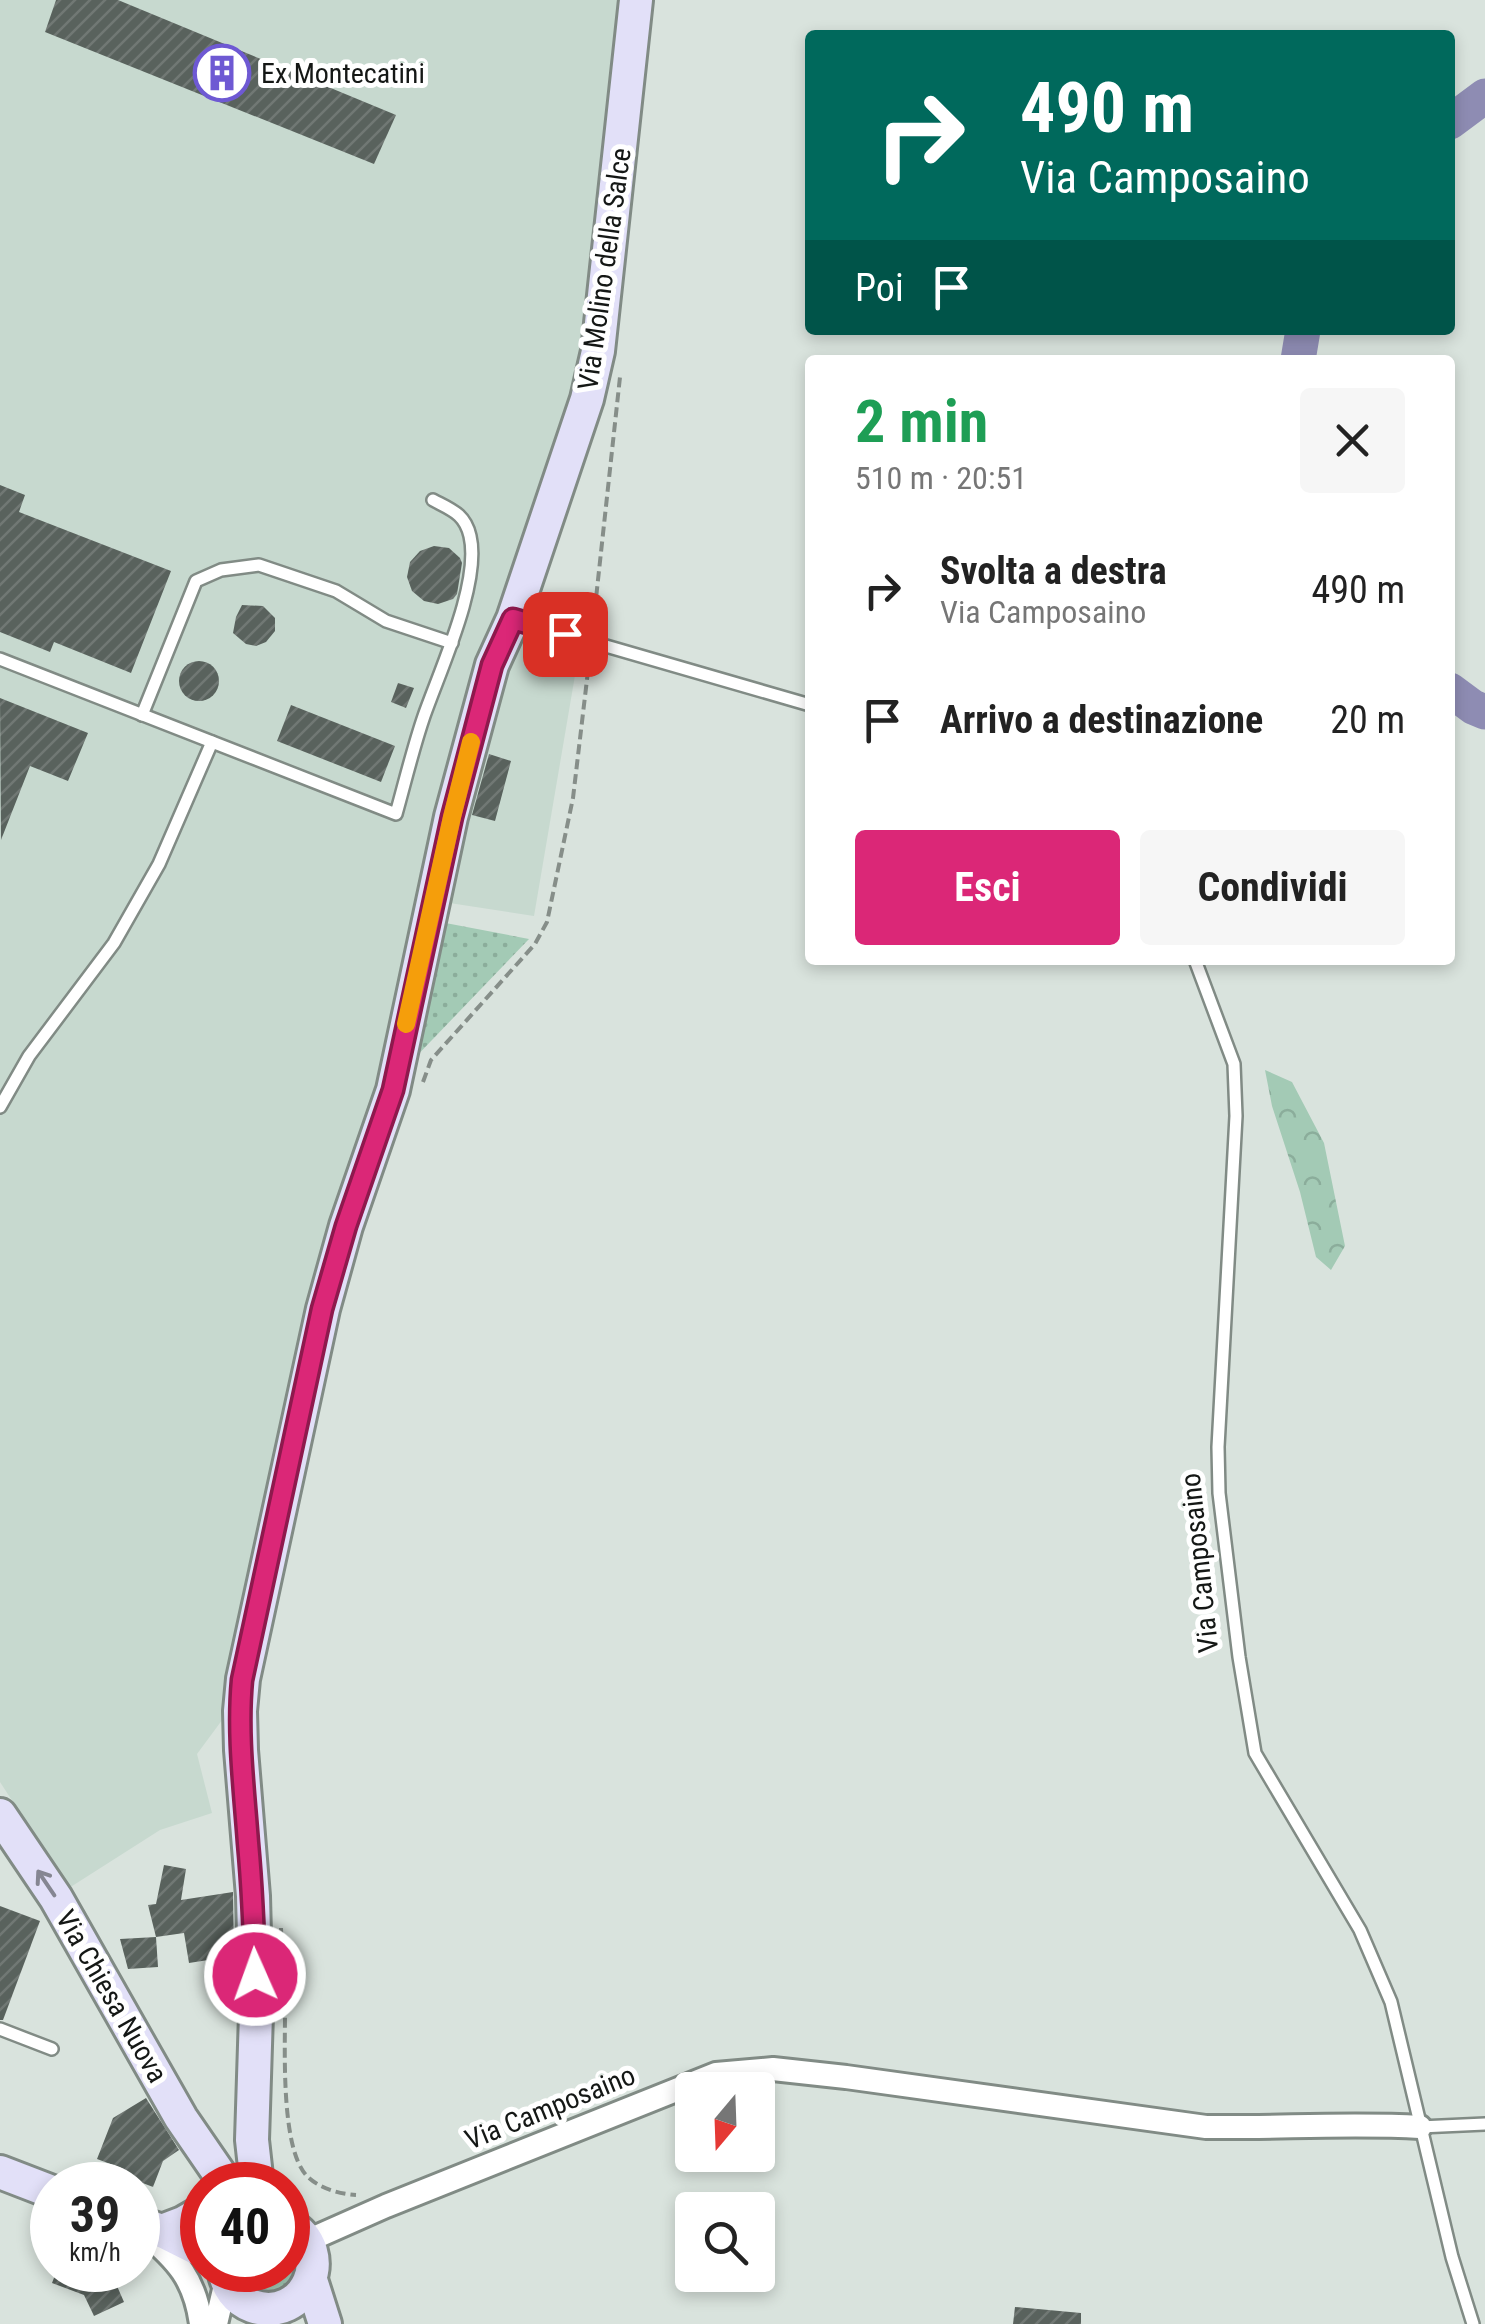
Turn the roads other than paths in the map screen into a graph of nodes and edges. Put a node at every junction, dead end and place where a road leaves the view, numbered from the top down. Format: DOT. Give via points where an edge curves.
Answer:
graph roads {
  1 [pos="636,0"];
  2 [pos="433,500"];
  3 [pos="513,619"];
  4 [pos="452,643"];
  5 [pos="0,660"];
  6 [pos="805,703"];
  7 [pos="142,715"];
  8 [pos="212,742"];
  9 [pos="1198,965"];
  10 [pos="0,1107"];
  11 [pos="0,1815"];
  12 [pos="0,2029"];
  13 [pos="52,2049"];
  14 [pos="252,2110"];
  15 [pos="182,2118"];
  16 [pos="1485,2124"];
  17 [pos="1420,2127"];
  18 [pos="210,2162"];
  19 [pos="254,2162"];
  20 [pos="268,2162"];
  21 [pos="0,2172"];
  22 [pos="30,2184"];
  23 [pos="310,2230"];
  24 [pos="160,2244"];
  25 [pos="310,2251"];
  26 [pos="311,2280"];
  27 [pos="222,2292"];
  28 [pos="233,2292"];
  29 [pos="271,2316"];
  30 [pos="201,2324"];
  31 [pos="216,2324"];
  32 [pos="324,2324"];
  33 [pos="1473,2324"];
  1 -- 3 [label="street, Via Molino della Salce" via="598,351"];
  2 -- 4 [label="lane" via="462,516 471,538 470,580"];
  3 -- 6 [label="lane"];
  3 -- 14 [label="street, Via Molino della Salce" via="492,665 452,817 393,1090 322,1309 242,1680 256,2014"];
  4 -- 7 [label="lane" via="386,622 336,590 259,565 222,570 196,581"];
  4 -- 8 [label="lane" via="396,814"];
  5 -- 7 [label="lane"];
  7 -- 8 [label="lane"];
  8 -- 10 [label="lane" via="159,864 114,943 29,1056"];
  9 -- 17 [label="lane, Via Camposaino" via="1234,1064 1219,1492 1255,1752 1360,1930 1391,2002"];
  15 -- 11 [label="street, Via Chiesa Nuova, one-way" via="56,1898"];
  12 -- 13 [label="lane"];
  14 -- 15 [label="street" via="229,2133"];
  14 -- 19 [label="street"];
  14 -- 20 [label="street"];
  15 -- 18 [label="street, Via Chiesa Nuova"];
  16 -- 17 [label="lane"];
  17 -- 23 [label="street, Via Camposaino" via="1206,2127 773,2069 716,2074"];
  17 -- 33 [label="lane, Via Camposaino"];
  21 -- 22 [label="street"];
  24 -- 30 [label="street" via="195,2291"];
  25 -- 26 [label="street"];
  26 -- 29 [label="street"];
  26 -- 32 [label="street"];
  27 -- 31 [label="street"];
  28 -- 29 [label="street"];
}
